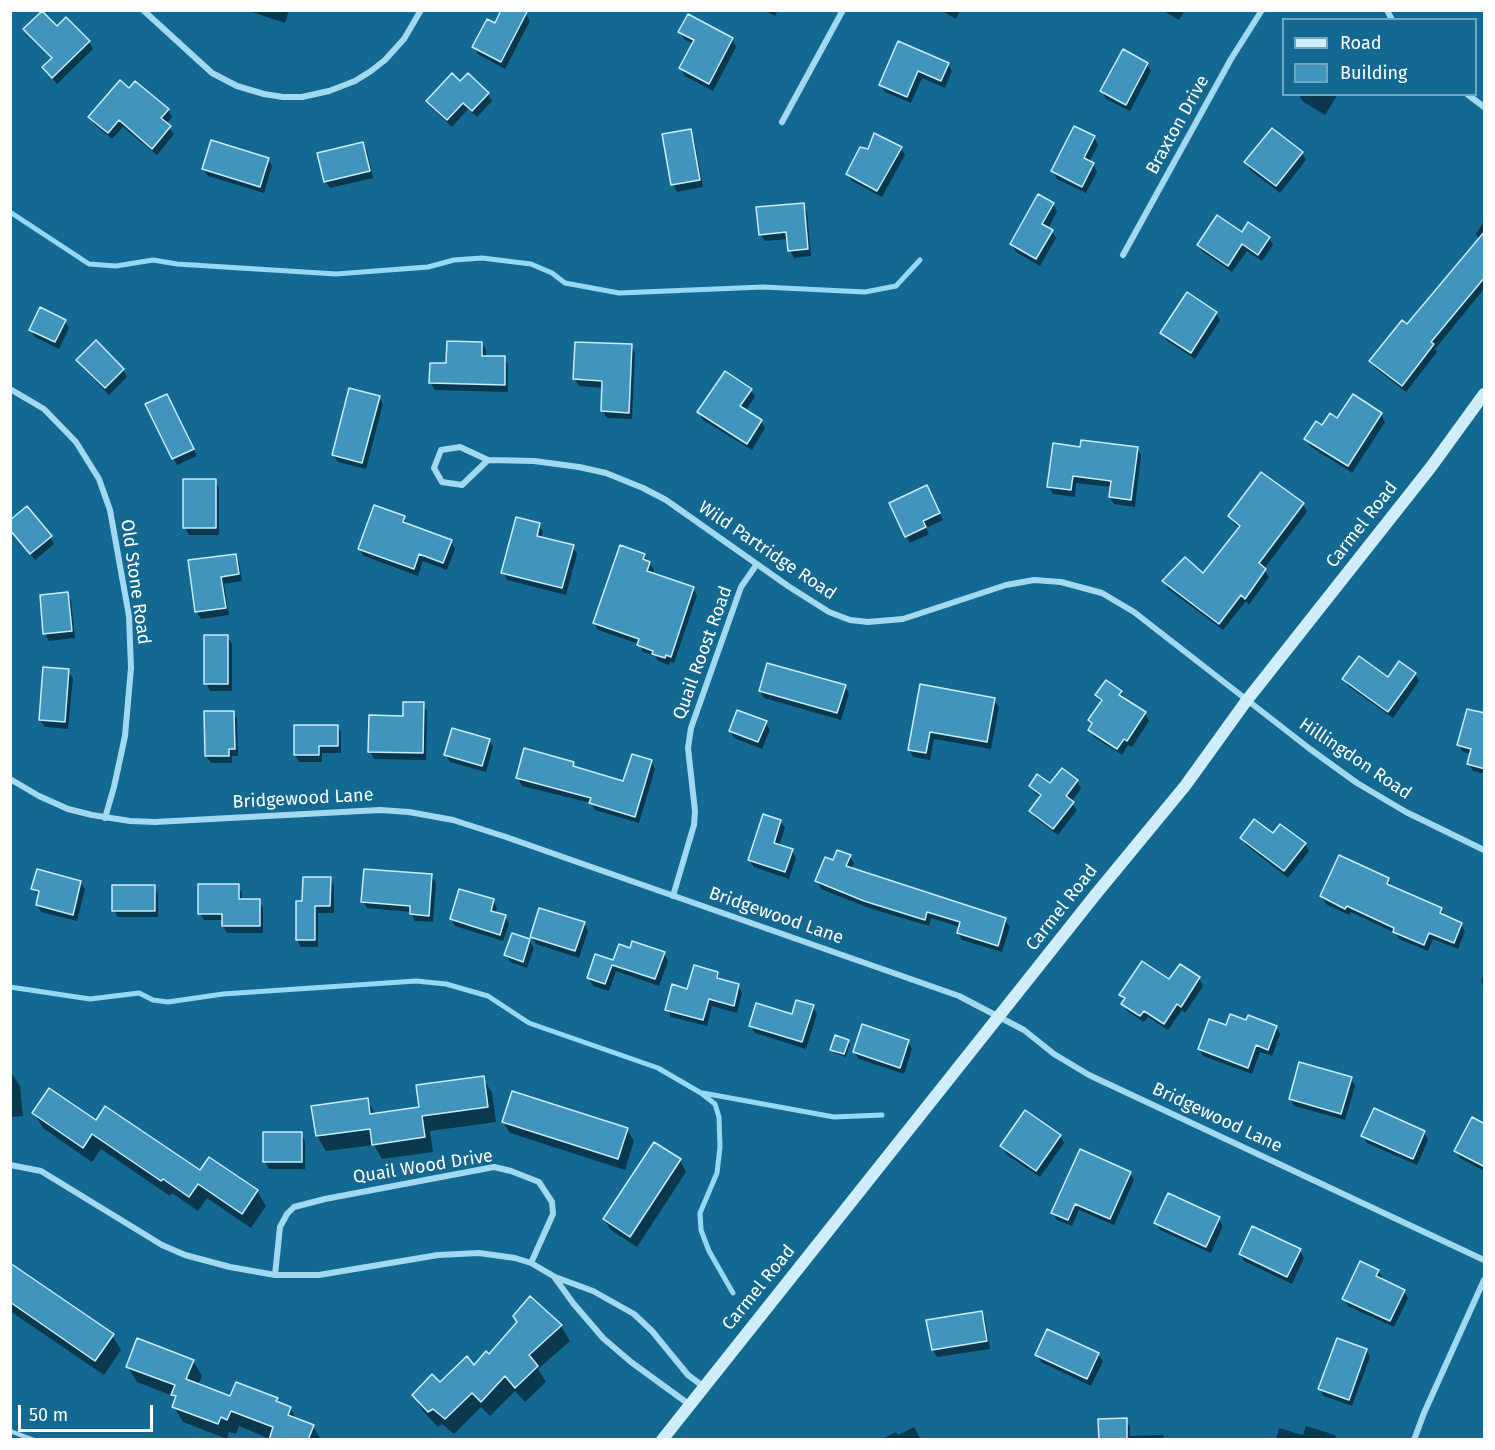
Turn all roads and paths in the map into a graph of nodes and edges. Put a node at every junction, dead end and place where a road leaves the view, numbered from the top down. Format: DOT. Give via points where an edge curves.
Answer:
graph roads {
  1 [pos="143,10"];
  2 [pos="421,10"];
  3 [pos="843,10"];
  4 [pos="1262,10"];
  5 [pos="1470,96"];
  6 [pos="1485,107"];
  7 [pos="782,122"];
  8 [pos="1123,255"];
  9 [pos="10,389"];
  10 [pos="1485,394"];
  11 [pos="488,460"];
  12 [pos="757,564"];
  13 [pos="1247,700"];
  14 [pos="10,779"];
  15 [pos="105,818"];
  16 [pos="1485,850"];
  17 [pos="673,896"];
  18 [pos="999,1016"];
  19 [pos="10,1165"];
  20 [pos="1485,1260"];
  21 [pos="531,1263"];
  22 [pos="275,1275"];
  23 [pos="555,1277"];
  24 [pos="1485,1280"];
  25 [pos="704,1387"];
  26 [pos="690,1405"];
  27 [pos="10,1431"];
  28 [pos="34,1440"];
  29 [pos="662,1440"];
  30 [pos="1414,1440"];
  1 -- 2 [label="street" via="212,73 237,86 283,97 329,92 371,71 404,39"];
  3 -- 7 [label="street"];
  4 -- 8 [label="street, Braxton Drive"];
  5 -- 6 [label="street"];
  9 -- 15 [label="street, Old Stone Road" via="44,410 76,442 99,479 110,510 127,605 131,668 125,736"];
  10 -- 13 [label="main road, Carmel Road"];
  11 -- 11 [label="street, Wild Partridge Road" via="462,485 442,482 434,468 441,450 460,447"];
  11 -- 12 [label="street, Wild Partridge Road" via="534,461 606,473 666,500"];
  12 -- 13 [label="street, Wild Partridge Road" via="830,612 868,622 903,619 1006,585 1034,580 1085,587 1119,602"];
  12 -- 17 [label="street, Quail Roost Road" via="741,587 691,728 688,748 694,825"];
  13 -- 16 [label="street, Hillingdon Road" via="1358,783 1406,812"];
  13 -- 18 [label="main road, Carmel Road" via="1185,786"];
  14 -- 15 [label="street, Bridgewood Lane" via="68,808"];
  15 -- 17 [label="street, Bridgewood Lane" via="155,822 409,812 453,820"];
  17 -- 18 [label="street, Bridgewood Lane" via="959,996"];
  18 -- 20 [label="street, Bridgewood Lane" via="1089,1075"];
  18 -- 25 [label="main road, Carmel Road"];
  19 -- 22 [label="street" via="41,1171 185,1255"];
  21 -- 22 [label="street" via="469,1253 319,1275"];
  21 -- 22 [label="street, Quail Wood Drive" via="553,1215 552,1202 539,1182 494,1167 294,1207 280,1227"];
  21 -- 23 [label="street"];
  23 -- 25 [label="street" via="593,1291 634,1314 688,1375"];
  23 -- 26 [label="street" via="603,1338"];
  24 -- 30 [label="street"];
  25 -- 26 [label="main road, Carmel Road"];
  26 -- 29 [label="main road, Carmel Road"];
  27 -- 28 [label="lane"];
}
